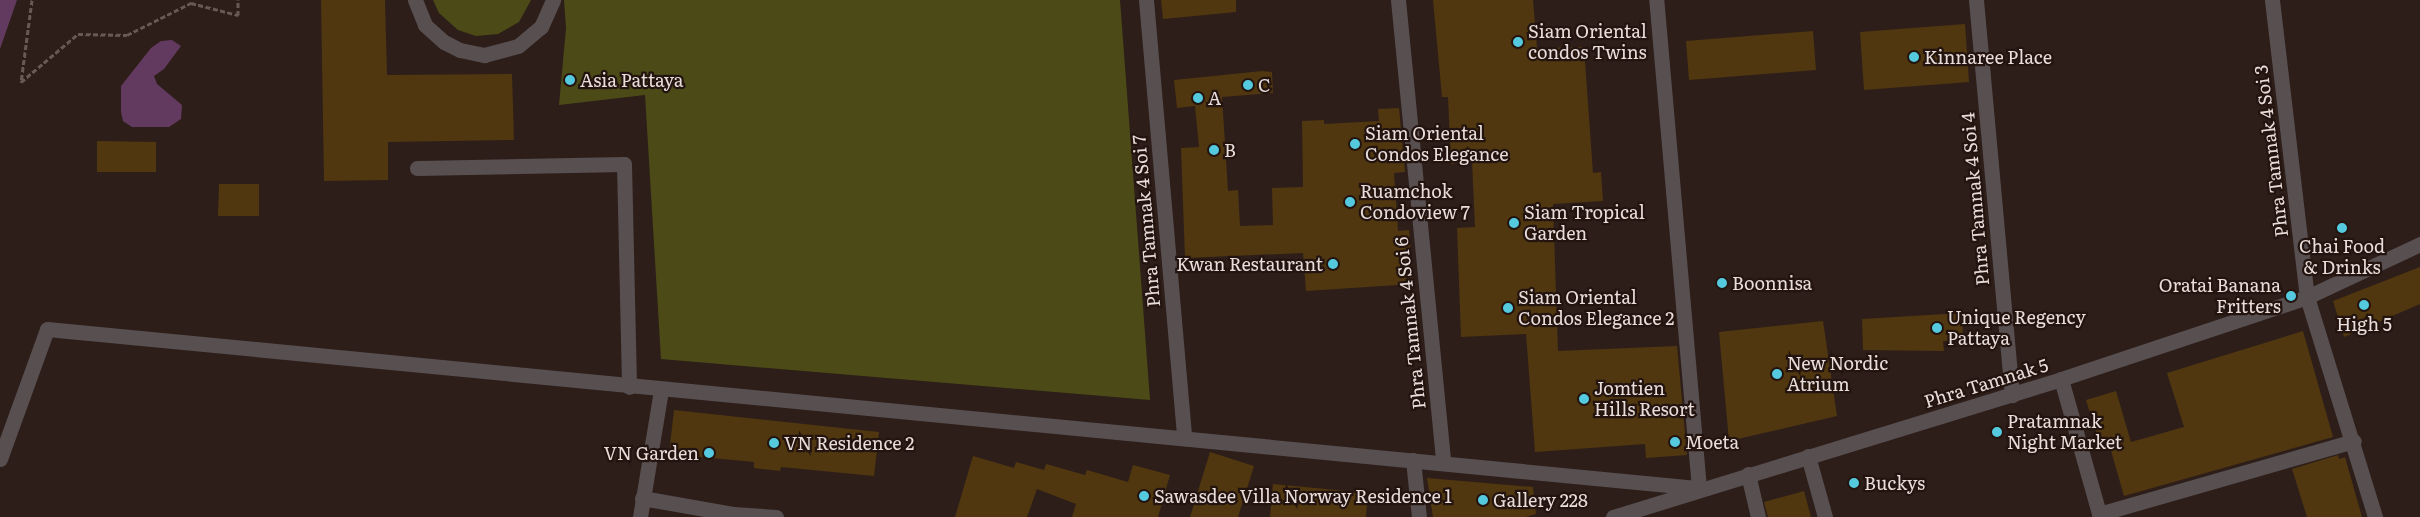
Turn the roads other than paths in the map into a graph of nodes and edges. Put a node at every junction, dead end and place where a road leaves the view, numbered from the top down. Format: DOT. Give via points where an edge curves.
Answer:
graph roads {
  1 [pos="415,0"];
  2 [pos="553,0"];
  3 [pos="1146,0"];
  4 [pos="1398,0"];
  5 [pos="1656,0"];
  6 [pos="1976,0"];
  7 [pos="2272,0"];
  8 [pos="417,168"];
  9 [pos="2420,244"];
  10 [pos="2307,297"];
  11 [pos="2061,379"];
  12 [pos="629,387"];
  13 [pos="661,390"];
  14 [pos="2012,395"];
  15 [pos="1184,438"];
  16 [pos="2354,441"];
  17 [pos="1808,456"];
  18 [pos="0,460"];
  19 [pos="1413,460"];
  20 [pos="1443,462"];
  21 [pos="1748,474"];
  22 [pos="1699,488"];
  23 [pos="642,498"];
  24 [pos="1634,514"];
  25 [pos="2100,516"];
  26 [pos="640,517"];
  27 [pos="776,517"];
  28 [pos="1419,517"];
  29 [pos="1613,517"];
  30 [pos="1758,517"];
  31 [pos="1825,517"];
  32 [pos="2375,517"];
  1 -- 2 [label="street" via="425,24 444,42 460,50 484,55 518,46 541,27"];
  3 -- 15 [label="street, Phra Tamnak 4 Soi 7"];
  4 -- 20 [label="street, Phra Tamnak 4 Soi 6"];
  5 -- 22 [label="street"];
  6 -- 14 [label="street, Phra Tamnak 4 Soi 4"];
  7 -- 10 [label="street, Phra Tamnak 4 Soi 3"];
  8 -- 12 [label="street" via="624,164"];
  9 -- 10 [label="street, Phra Tamnak 5"];
  10 -- 11 [label="street, Phra Tamnak 5"];
  10 -- 16 [label="street, Phra Tamnak 4 Soi 3"];
  11 -- 14 [label="street, Phra Tamnak 5"];
  11 -- 25 [label="street"];
  12 -- 13 [label="street"];
  12 -- 18 [label="street" via="47,329"];
  13 -- 15 [label="street"];
  13 -- 23 [label="street"];
  14 -- 17 [label="street, Phra Tamnak 5"];
  15 -- 19 [label="street"];
  16 -- 25 [label="street"];
  16 -- 32 [label="street, Phra Tamnak 4 Soi 3"];
  17 -- 21 [label="street, Phra Tamnak 5"];
  17 -- 31 [label="street"];
  19 -- 20 [label="street"];
  19 -- 28 [label="street"];
  20 -- 22 [label="street"];
  21 -- 22 [label="street, Phra Tamnak 5"];
  21 -- 30 [label="street"];
  22 -- 24 [label="street, Phra Tamnak 5"];
  23 -- 26 [label="street"];
  23 -- 27 [label="street" via="733,514"];
  24 -- 29 [label="street, Phra Tamnak 5"];
}
